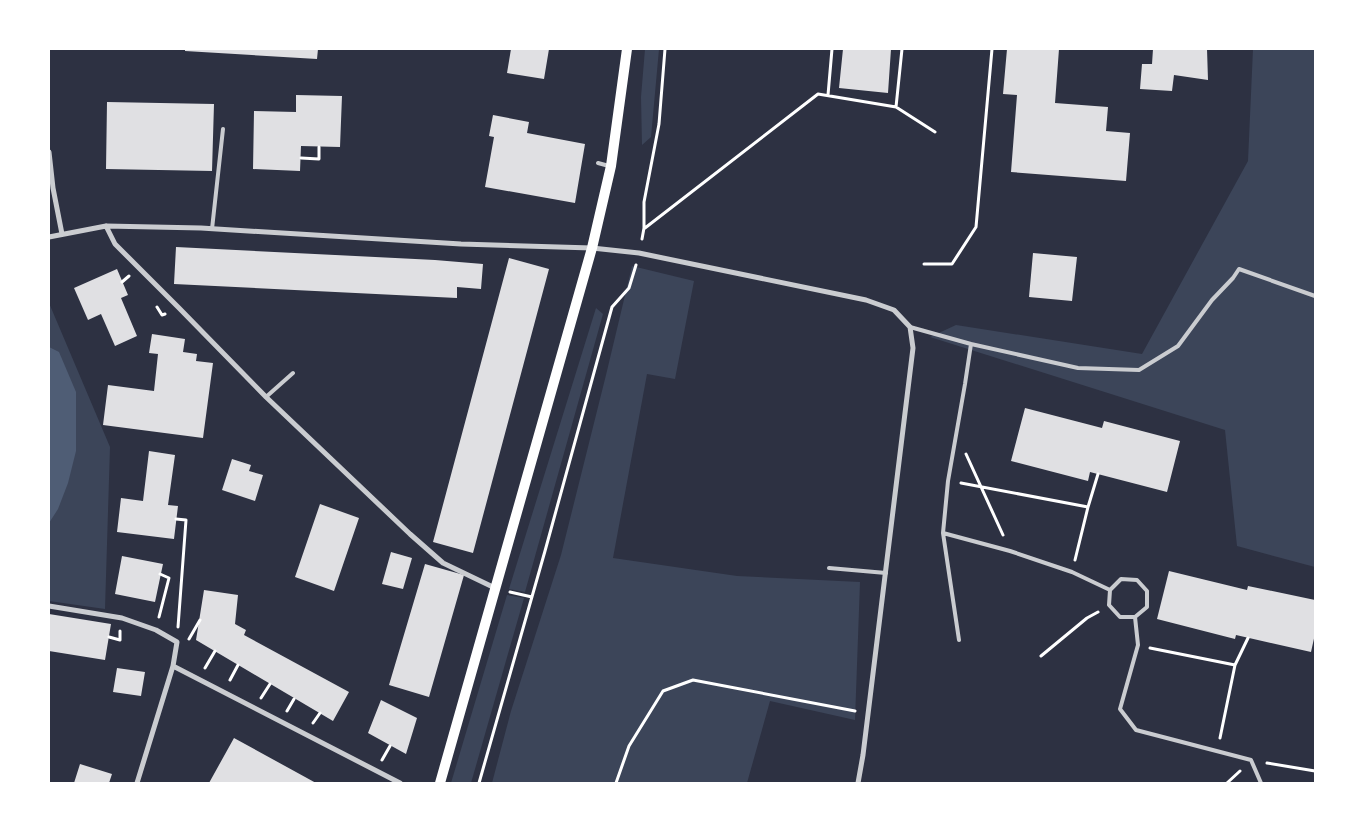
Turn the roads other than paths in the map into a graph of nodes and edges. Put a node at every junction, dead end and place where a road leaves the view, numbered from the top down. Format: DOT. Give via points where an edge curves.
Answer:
graph roads {
  1 [pos="627,49"];
  2 [pos="224,129"];
  3 [pos="49,152"];
  4 [pos="598,163"];
  5 [pos="611,166"];
  6 [pos="106,226"];
  7 [pos="212,229"];
  8 [pos="62,234"];
  9 [pos="49,237"];
  10 [pos="592,248"];
  11 [pos="1315,296"];
  12 [pos="910,327"];
  13 [pos="971,344"];
  14 [pos="292,373"];
  15 [pos="266,396"];
  16 [pos="942,533"];
  17 [pos="829,568"];
  18 [pos="886,573"];
  19 [pos="495,588"];
  20 [pos="1110,590"];
  21 [pos="49,606"];
  22 [pos="1135,617"];
  23 [pos="959,640"];
  24 [pos="173,666"];
  25 [pos="137,783"];
  26 [pos="400,783"];
  27 [pos="440,783"];
  28 [pos="858,783"];
  29 [pos="1261,783"];
  1 -- 5 [label="main road"];
  2 -- 7 [label="lane"];
  3 -- 8 [label="street" via="52,188"];
  4 -- 5 [label="lane"];
  5 -- 10 [label="main road"];
  6 -- 7 [label="street"];
  6 -- 8 [label="street"];
  6 -- 15 [label="street" via="115,244"];
  7 -- 10 [label="street" via="461,244"];
  8 -- 9 [label="street"];
  10 -- 12 [label="street" via="639,253 866,300 894,310"];
  10 -- 19 [label="main road"];
  11 -- 13 [label="lane" via="1239,269 1178,346 1140,370 1078,368"];
  12 -- 13 [label="lane"];
  12 -- 18 [label="street" via="913,348"];
  13 -- 16 [label="lane"];
  14 -- 15 [label="lane"];
  15 -- 19 [label="street" via="443,563"];
  16 -- 20 [label="lane" via="1072,572"];
  16 -- 23 [label="lane"];
  17 -- 18 [label="lane"];
  18 -- 28 [label="street"];
  19 -- 27 [label="main road"];
  20 -- 22 [label="lane" via="1109,605 1120,616"];
  20 -- 22 [label="lane" via="1121,579 1137,580 1147,591 1147,607"];
  21 -- 24 [label="street" via="122,618 156,630 177,642"];
  22 -- 29 [label="lane" via="1138,645 1120,709 1136,730 1251,760"];
  24 -- 25 [label="street"];
  24 -- 26 [label="street"];
}
